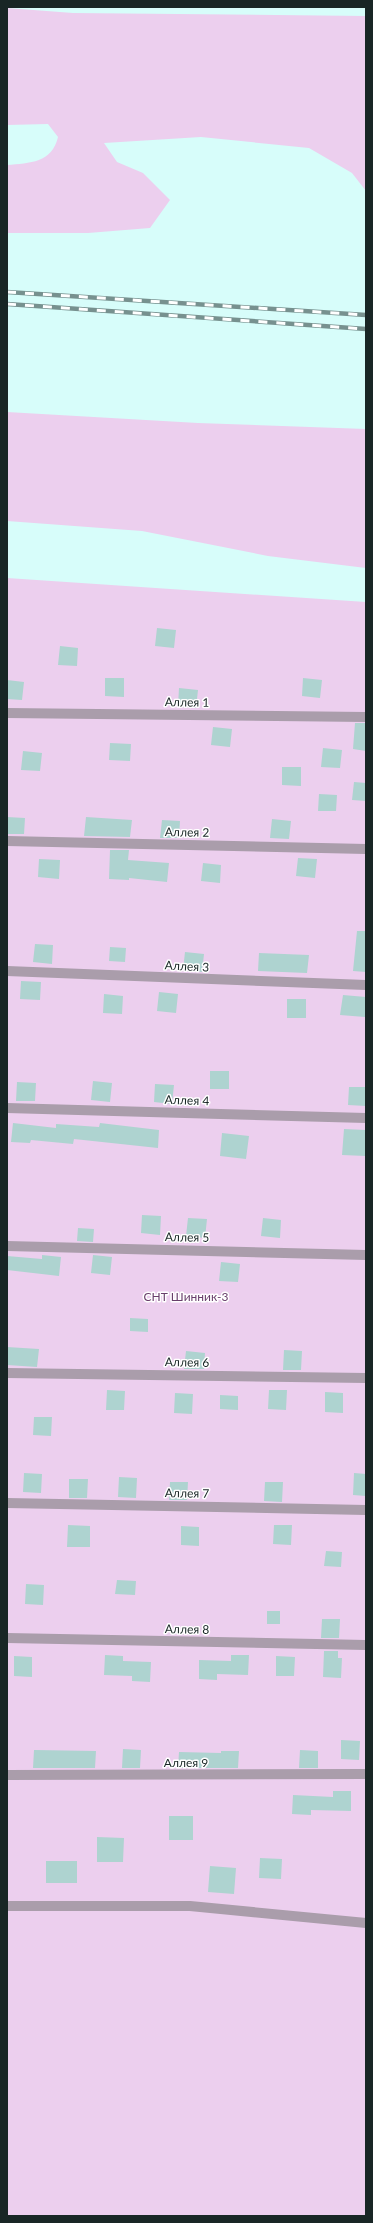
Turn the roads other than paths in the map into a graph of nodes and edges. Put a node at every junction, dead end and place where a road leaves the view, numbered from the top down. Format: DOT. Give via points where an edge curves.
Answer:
graph roads {
  1 [pos="7,713"];
  2 [pos="366,717"];
  3 [pos="7,842"];
  4 [pos="366,849"];
  5 [pos="7,971"];
  6 [pos="366,985"];
  7 [pos="7,1108"];
  8 [pos="366,1118"];
  9 [pos="7,1246"];
  10 [pos="366,1255"];
  11 [pos="7,1373"];
  12 [pos="366,1378"];
  13 [pos="7,1503"];
  14 [pos="366,1510"];
  15 [pos="7,1638"];
  16 [pos="366,1644"];
  17 [pos="366,1774"];
  18 [pos="7,1775"];
  19 [pos="7,1906"];
  20 [pos="366,1923"];
  1 -- 2 [label="lane, Аллея 1"];
  3 -- 4 [label="lane, Аллея 2"];
  5 -- 6 [label="lane, Аллея 3"];
  7 -- 8 [label="lane, Аллея 4"];
  9 -- 10 [label="lane, Аллея 5"];
  11 -- 12 [label="lane, Аллея 6"];
  13 -- 14 [label="lane, Аллея 7"];
  15 -- 16 [label="lane, Аллея 8"];
  17 -- 18 [label="lane, Аллея 9"];
  19 -- 20 [label="lane" via="190,1906"];
}
